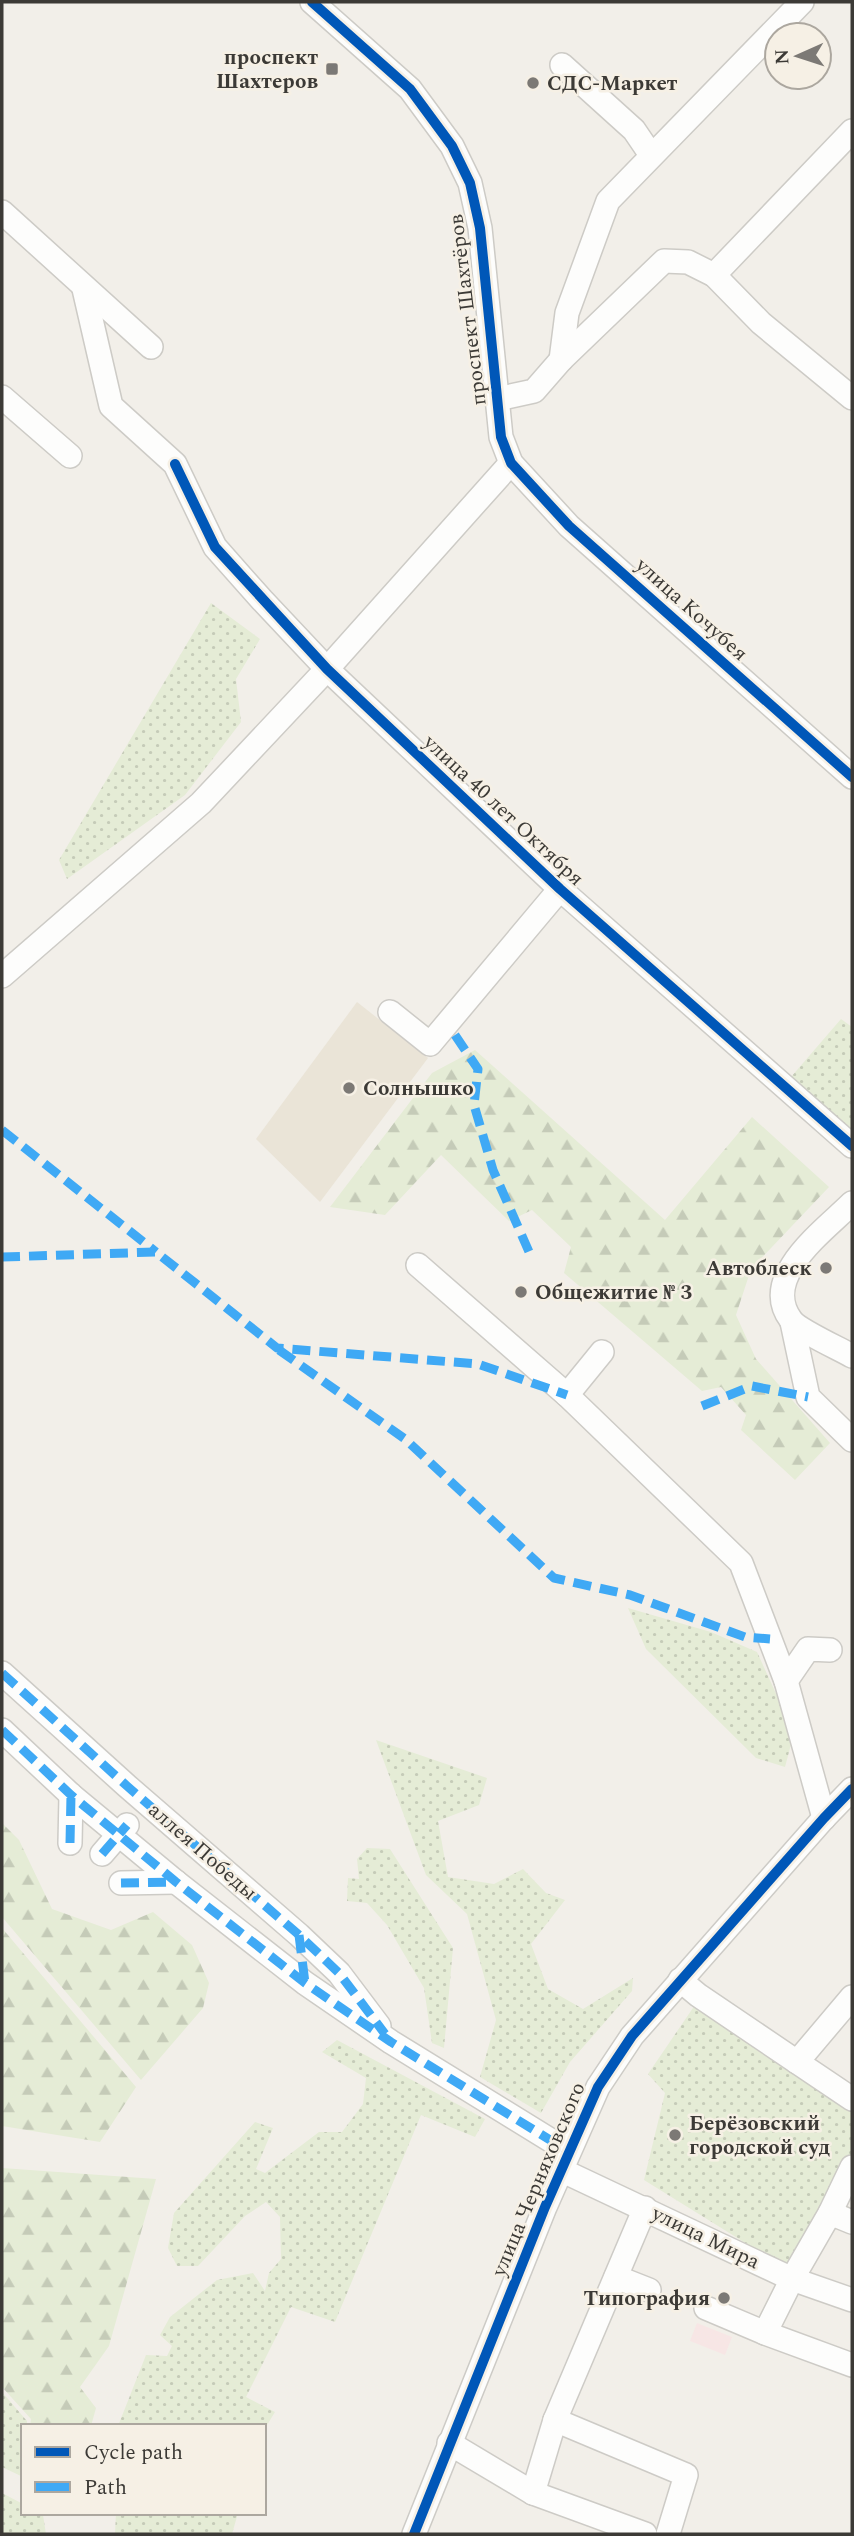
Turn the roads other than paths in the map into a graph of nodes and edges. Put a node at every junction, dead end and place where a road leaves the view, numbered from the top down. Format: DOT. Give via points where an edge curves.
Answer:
graph roads {
  1 [pos="312,2"];
  2 [pos="802,2"];
  3 [pos="562,65"];
  4 [pos="852,131"];
  5 [pos="651,155"];
  6 [pos="2,212"];
  7 [pos="714,275"];
  8 [pos="84,289"];
  9 [pos="151,347"];
  10 [pos="561,360"];
  11 [pos="2,397"];
  12 [pos="852,398"];
  13 [pos="497,399"];
  14 [pos="70,456"];
  15 [pos="511,463"];
  16 [pos="327,669"];
  17 [pos="852,777"];
  18 [pos="560,889"];
  19 [pos="2,976"];
  20 [pos="390,1012"];
  21 [pos="852,1146"];
  22 [pos="852,1203"];
  23 [pos="418,1265"];
  24 [pos="792,1322"];
  25 [pos="602,1352"];
  26 [pos="852,1356"];
  27 [pos="567,1395"];
  28 [pos="852,1440"];
  29 [pos="830,1650"];
  30 [pos="2,1673"];
  31 [pos="786,1681"];
  32 [pos="2,1730"];
  33 [pos="852,1789"];
  34 [pos="71,1795"];
  35 [pos="824,1818"];
  36 [pos="123,1830"];
  37 [pos="70,1843"];
  38 [pos="103,1854"];
  39 [pos="176,1882"];
  40 [pos="121,1883"];
  41 [pos="299,1935"];
  42 [pos="680,1980"];
  43 [pos="305,1983"];
  44 [pos="852,1997"];
  45 [pos="391,2042"];
  46 [pos="797,2062"];
  47 [pos="852,2099"];
  48 [pos="565,2160"];
  49 [pos="852,2167"];
  50 [pos="645,2208"];
  51 [pos="830,2214"];
  52 [pos="852,2222"];
  53 [pos="616,2277"];
  54 [pos="792,2279"];
  55 [pos="649,2290"];
  56 [pos="852,2300"];
  57 [pos="706,2308"];
  58 [pos="765,2333"];
  59 [pos="852,2365"];
  60 [pos="555,2420"];
  61 [pos="449,2443"];
  62 [pos="533,2493"];
  63 [pos="414,2534"];
  64 [pos="645,2534"];
  65 [pos="668,2534"];
  1 -- 13 [label="street, проспект Шахтёров" via="410,89 452,146 470,183 480,228"];
  2 -- 5 [label="street"];
  3 -- 5 [label="street" via="634,130"];
  4 -- 7 [label="street"];
  5 -- 10 [label="street" via="608,201 567,313"];
  6 -- 8 [label="street"];
  7 -- 10 [label="street" via="688,262 664,261"];
  7 -- 12 [label="street" via="761,323"];
  8 -- 9 [label="street"];
  8 -- 16 [label="street, улица 40 лет Октября" via="111,406 175,464 215,547"];
  10 -- 13 [label="street" via="534,391"];
  11 -- 14 [label="street"];
  13 -- 15 [label="street, проспект Шахтёров" via="501,437"];
  15 -- 16 [label="street"];
  15 -- 17 [label="street, улица Кочубея" via="569,526"];
  16 -- 18 [label="street, улица 40 лет Октября"];
  16 -- 19 [label="street" via="201,803"];
  18 -- 20 [label="street" via="430,1044"];
  18 -- 21 [label="street, улица 40 лет Октября"];
  22 -- 24 [label="street" via="787,1272 781,1299"];
  23 -- 27 [label="street"];
  24 -- 26 [label="street"];
  24 -- 28 [label="street" via="808,1397"];
  25 -- 27 [label="street"];
  27 -- 31 [label="street" via="741,1563"];
  29 -- 31 [label="street" via="808,1649"];
  30 -- 41 [label="street, аллея Победы"];
  31 -- 35 [label="street"];
  32 -- 34 [label="street, улица Мира"];
  33 -- 35 [label="street, улица Черняховского"];
  34 -- 36 [label="street, улица Мира"];
  34 -- 37 [label="street"];
  35 -- 42 [label="street, улица Черняховского"];
  36 -- 38 [label="street"];
  36 -- 39 [label="street, улица Мира"];
  39 -- 40 [label="street"];
  39 -- 43 [label="street, улица Мира"];
  41 -- 43 [label="street"];
  41 -- 45 [label="street, аллея Победы" via="339,1973"];
  42 -- 46 [label="street"];
  42 -- 48 [label="street, улица Черняховского" via="632,2036 598,2087"];
  43 -- 45 [label="street, улица Мира"];
  44 -- 46 [label="street"];
  45 -- 48 [label="street, улица Мира"];
  46 -- 47 [label="street"];
  48 -- 50 [label="street, улица Мира"];
  48 -- 61 [label="street, улица Черняховского"];
  49 -- 51 [label="street"];
  50 -- 53 [label="street"];
  50 -- 54 [label="street, улица Мира"];
  51 -- 52 [label="street"];
  51 -- 54 [label="street"];
  53 -- 55 [label="street"];
  53 -- 60 [label="street"];
  54 -- 56 [label="street, улица Мира"];
  54 -- 58 [label="street"];
  57 -- 58 [label="street"];
  58 -- 59 [label="street"];
  60 -- 62 [label="street"];
  60 -- 65 [label="street" via="686,2475"];
  61 -- 62 [label="street"];
  61 -- 63 [label="street, улица Черняховского"];
  62 -- 64 [label="street"];
}
